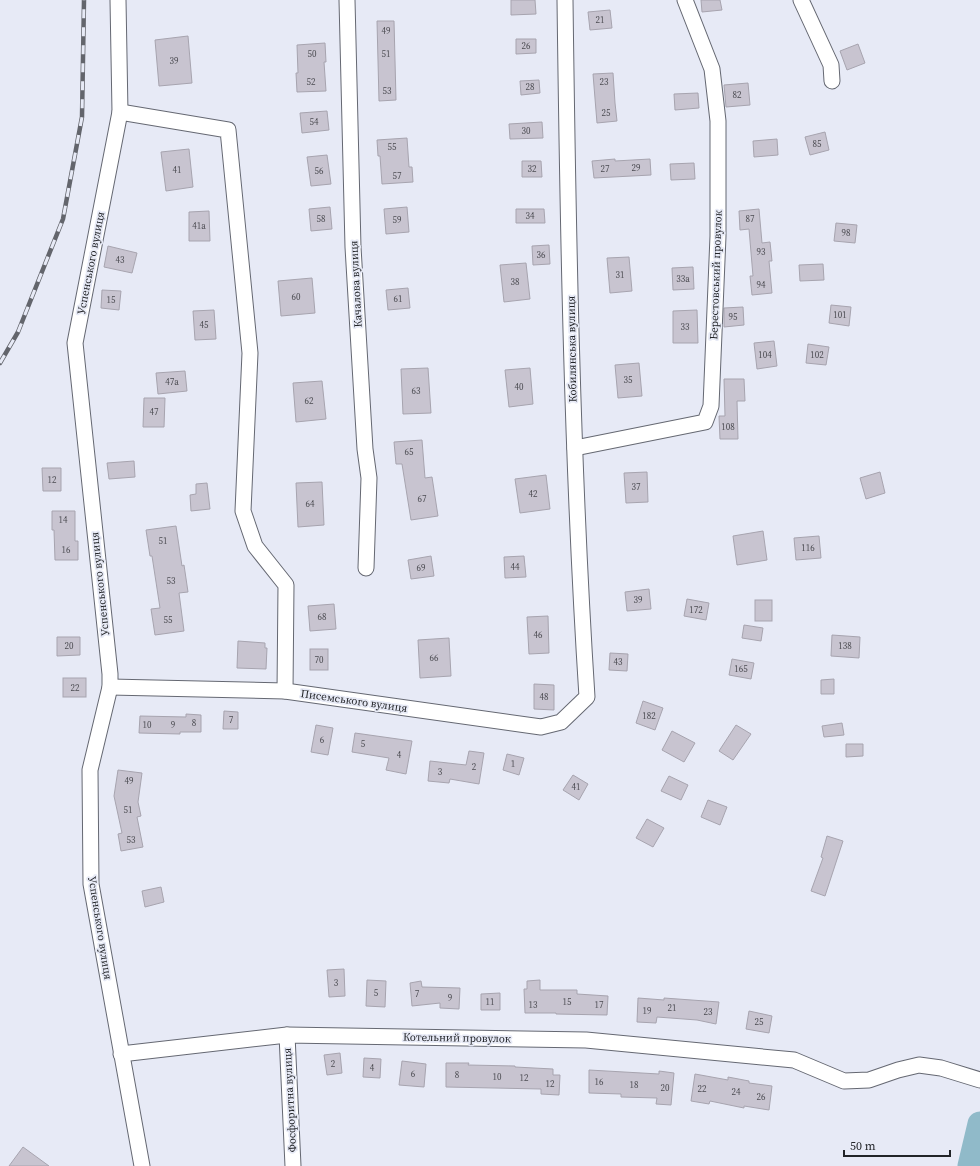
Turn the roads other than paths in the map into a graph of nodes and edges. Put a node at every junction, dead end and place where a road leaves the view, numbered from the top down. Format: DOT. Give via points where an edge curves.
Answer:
graph roads {
  1 [pos="118,0"];
  2 [pos="348,0"];
  3 [pos="566,0"];
  4 [pos="685,0"];
  5 [pos="801,0"];
  6 [pos="832,81"];
  7 [pos="120,112"];
  8 [pos="575,448"];
  9 [pos="366,568"];
  10 [pos="110,686"];
  11 [pos="285,691"];
  12 [pos="587,697"];
  13 [pos="287,1035"];
  14 [pos="121,1054"];
  15 [pos="978,1079"];
  16 [pos="142,1166"];
  17 [pos="293,1166"];
  1 -- 7 [label="street, Успенського вулиця"];
  2 -- 9 [label="street, Качалова вулиця" via="353,247 369,478"];
  3 -- 8 [label="street, Кобилянська вулиця" via="568,233"];
  4 -- 8 [label="street, Берестовський провулок" via="712,69 718,121 718,236 711,406 704,422"];
  5 -- 6 [label="street" via="831,65"];
  7 -- 10 [label="street, Успенського вулиця" via="75,343"];
  7 -- 11 [label="street" via="228,130 250,353 242,511 255,546 286,585"];
  8 -- 12 [label="street, Кобилянська вулиця"];
  10 -- 11 [label="street, Писемського вулиця"];
  10 -- 14 [label="street, Успенського вулиця" via="90,770 91,884"];
  11 -- 12 [label="street, Писемського вулиця" via="541,727 562,722"];
  13 -- 14 [label="street, Котельний провулок"];
  13 -- 15 [label="street, Котельний провулок" via="586,1040 794,1060 844,1081 869,1080 919,1065 942,1068"];
  13 -- 17 [label="street, Фосфоритна вулиця"];
  14 -- 16 [label="street, Успенського вулиця"];
}
